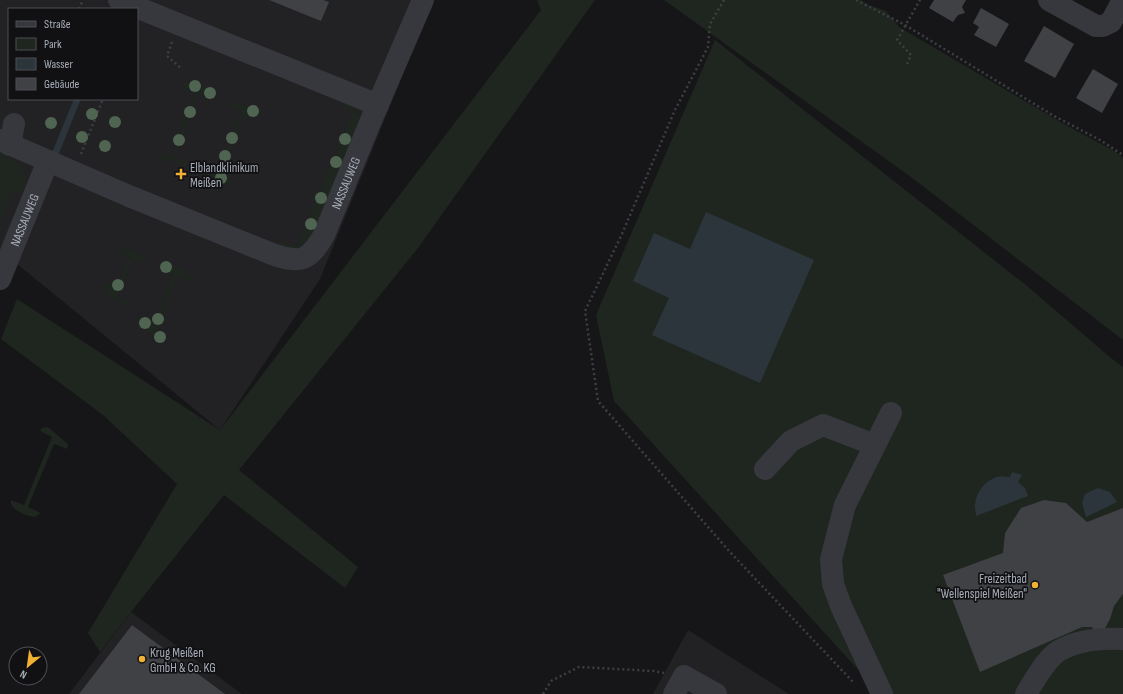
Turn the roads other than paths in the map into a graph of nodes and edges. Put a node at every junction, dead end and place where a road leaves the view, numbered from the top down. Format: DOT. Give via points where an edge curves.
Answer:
graph roads {
  1 [pos="119,0"];
  2 [pos="423,0"];
  3 [pos="1123,0"];
  4 [pos="1059,2"];
  5 [pos="378,105"];
  6 [pos="14,124"];
  7 [pos="5,143"];
  8 [pos="48,161"];
  9 [pos="0,279"];
  10 [pos="891,413"];
  11 [pos="875,445"];
  12 [pos="765,469"];
  13 [pos="1123,639"];
  14 [pos="679,685"];
  15 [pos="716,694"];
  16 [pos="882,694"];
  17 [pos="1026,694"];
  1 -- 5 [label="street"];
  2 -- 5 [label="street, NASSAUWEG"];
  3 -- 4 [label="street" via="1111,22 1103,26 1096,26"];
  5 -- 8 [label="street, NASSAUWEG" via="324,235 310,255 301,259 286,259 272,254"];
  6 -- 7 [label="street"];
  7 -- 8 [label="street, NASSAUWEG"];
  8 -- 9 [label="street, NASSAUWEG"];
  10 -- 11 [label="street"];
  11 -- 12 [label="street" via="823,425 791,441"];
  11 -- 16 [label="street" via="845,505 831,559 832,584"];
  13 -- 17 [label="street" via="1090,641 1056,653"];
  14 -- 15 [label="street"];
}
